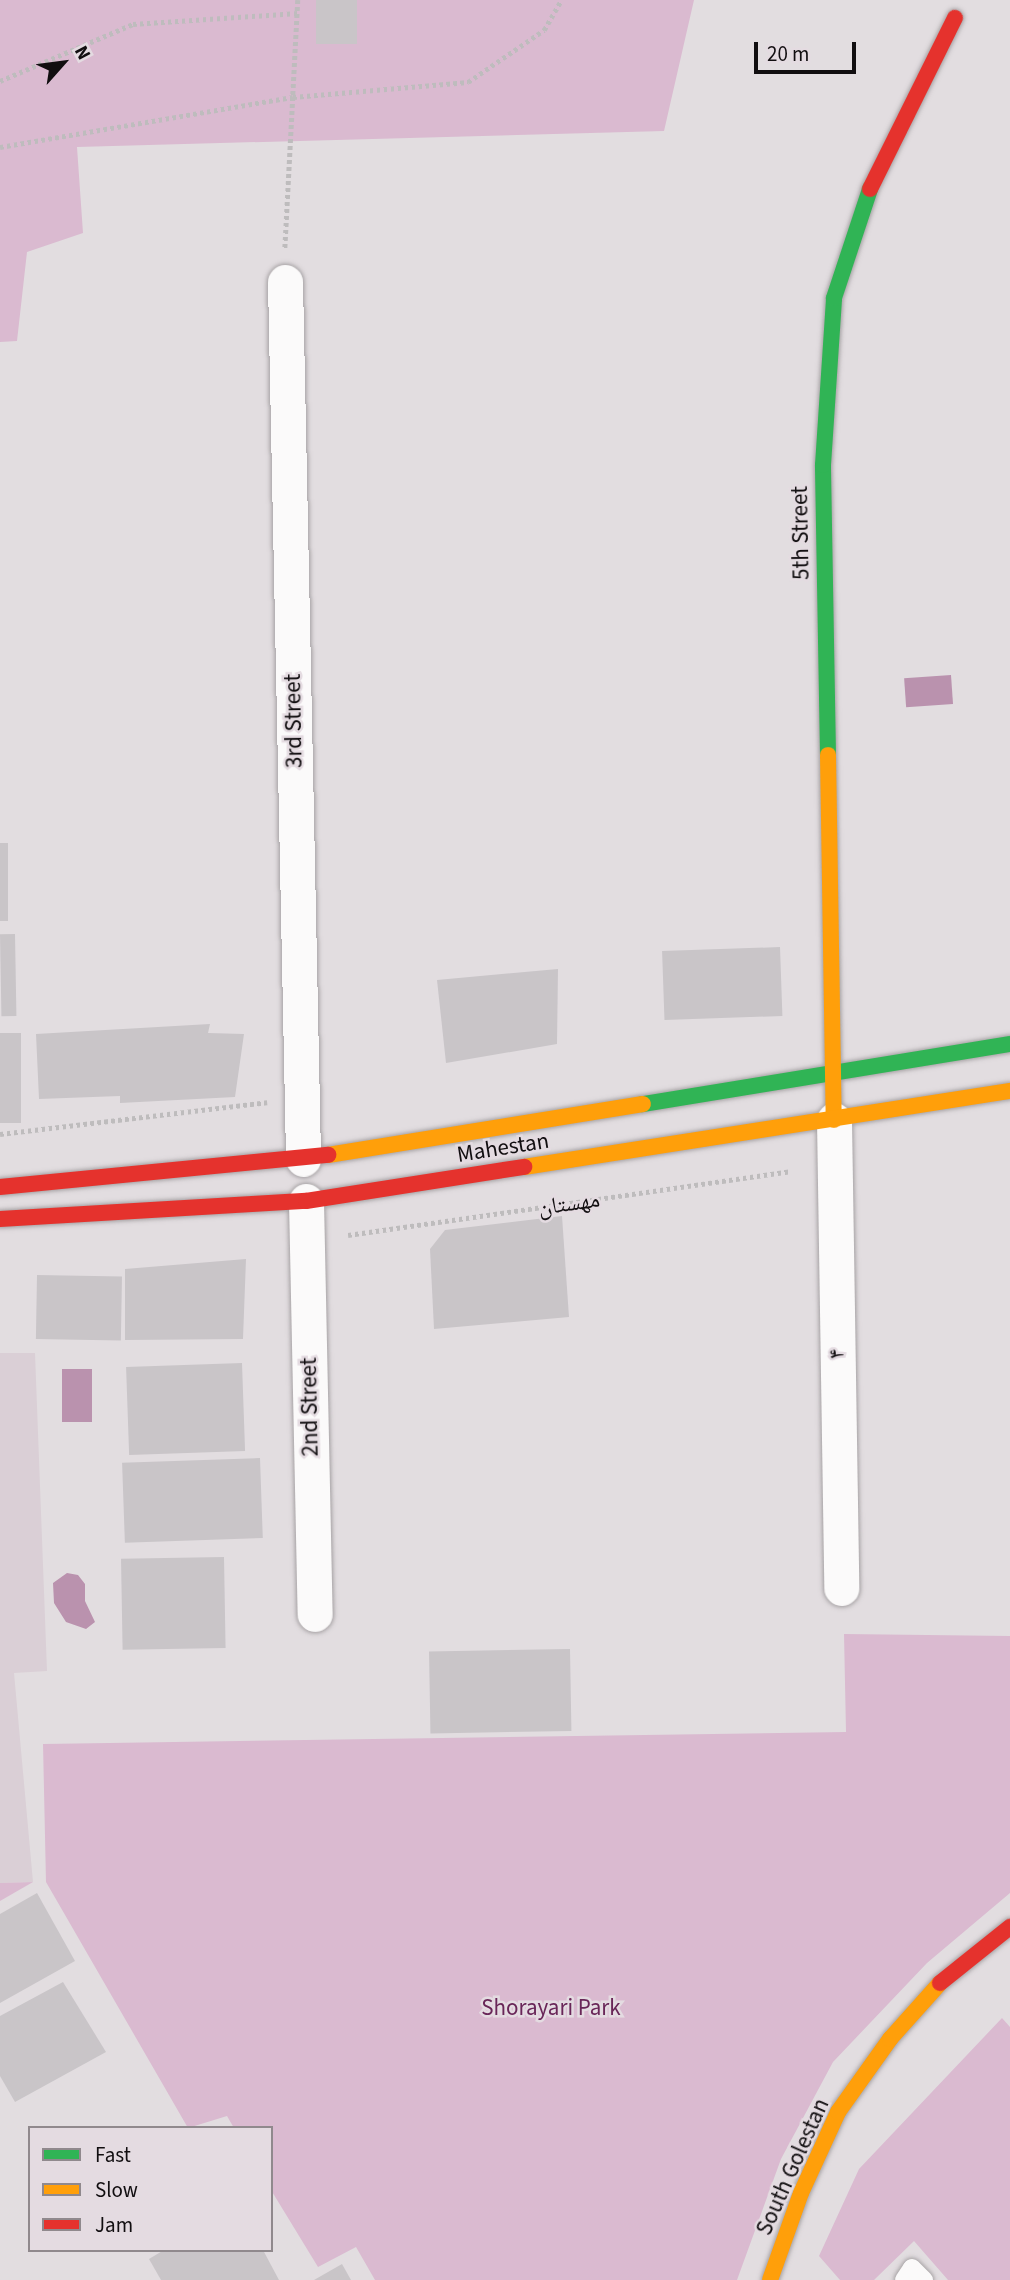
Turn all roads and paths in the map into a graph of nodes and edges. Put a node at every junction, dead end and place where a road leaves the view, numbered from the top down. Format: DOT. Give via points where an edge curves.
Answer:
graph roads {
  1 [pos="298,0"];
  2 [pos="561,0"];
  3 [pos="298,13"];
  4 [pos="955,18"];
  5 [pos="0,80"];
  6 [pos="293,97"];
  7 [pos="0,147"];
  8 [pos="285,282"];
  9 [pos="1010,1044"];
  10 [pos="830,1073"];
  11 [pos="1010,1091"];
  12 [pos="271,1101"];
  13 [pos="834,1120"];
  14 [pos="0,1134"];
  15 [pos="790,1171"];
  16 [pos="304,1180"];
  17 [pos="0,1187"];
  18 [pos="0,1219"];
  19 [pos="348,1235"];
  20 [pos="841,1588"];
  21 [pos="315,1614"];
  22 [pos="1010,1927"];
  23 [pos="770,2280"];
  24 [pos="904,2280"];
  25 [pos="924,2280"];
  1 -- 3 [label="path"];
  2 -- 6 [label="path" via="544,30 468,82"];
  3 -- 5 [label="path" via="133,24"];
  3 -- 6 [label="path"];
  4 -- 10 [label="street, 5th Street" via="860,211 834,298 823,465"];
  6 -- 7 [label="path"];
  6 -- 8 [label="path"];
  8 -- 16 [label="street, 3rd Street"];
  9 -- 10 [label="street"];
  10 -- 13 [label="street, 5th Street"];
  10 -- 16 [label="street"];
  11 -- 13 [label="street, Mahestan"];
  12 -- 14 [label="path"];
  13 -- 16 [label="street, Mahestan"];
  13 -- 20 [label="street, ۴"];
  15 -- 19 [label="path, مهستان"];
  16 -- 17 [label="street"];
  16 -- 18 [label="street, Mahestan"];
  16 -- 21 [label="street, 2nd Street"];
  22 -- 23 [label="street, South Golestan" via="945,1979 890,2039 838,2112 801,2193"];
  24 -- 25 [label="lane" via="912,2268"];
}
